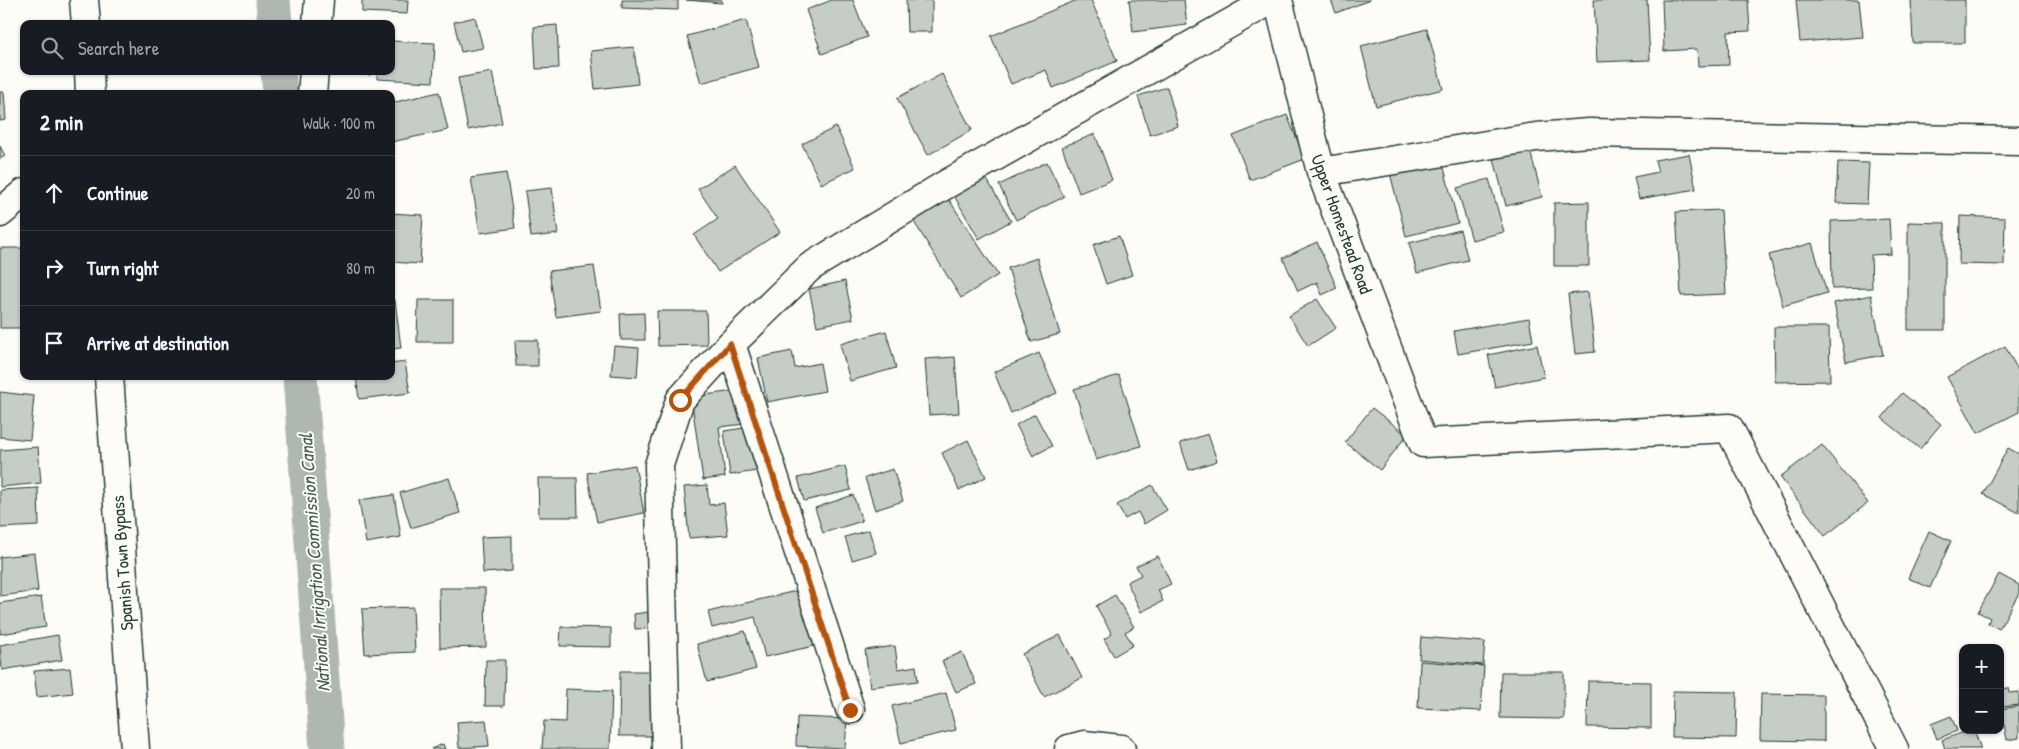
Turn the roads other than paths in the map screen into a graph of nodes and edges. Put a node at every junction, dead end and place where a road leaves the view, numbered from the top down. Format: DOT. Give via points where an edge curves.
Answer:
graph roads {
  1 [pos="84,0"];
  2 [pos="319,0"];
  3 [pos="1271,0"];
  4 [pos="1278,0"];
  5 [pos="86,20"];
  6 [pos="317,20"];
  7 [pos="89,75"];
  8 [pos="314,75"];
  9 [pos="90,90"];
  10 [pos="312,90"];
  11 [pos="2019,141"];
  12 [pos="1321,172"];
  13 [pos="20,196"];
  14 [pos="0,213"];
  15 [pos="730,344"];
  16 [pos="110,380"];
  17 [pos="850,710"];
  18 [pos="135,749"];
  19 [pos="666,749"];
  20 [pos="1069,749"];
  21 [pos="1120,749"];
  22 [pos="1894,749"];
  1 -- 5 [label="street"];
  2 -- 6 [label="street"];
  3 -- 15 [label="street" via="945,185 810,266"];
  4 -- 12 [label="street, Upper Homestead Road"];
  7 -- 9 [label="street"];
  8 -- 10 [label="street"];
  11 -- 12 [label="street" via="1590,133 1536,137"];
  12 -- 22 [label="street, Upper Homestead Road" via="1422,443 1729,428"];
  13 -- 14 [label="street"];
  15 -- 17 [label="street"];
  15 -- 19 [label="street" via="680,400 660,465"];
  16 -- 18 [label="street, Spanish Town Bypass"];
  20 -- 21 [label="street" via="1084,745"];
}
